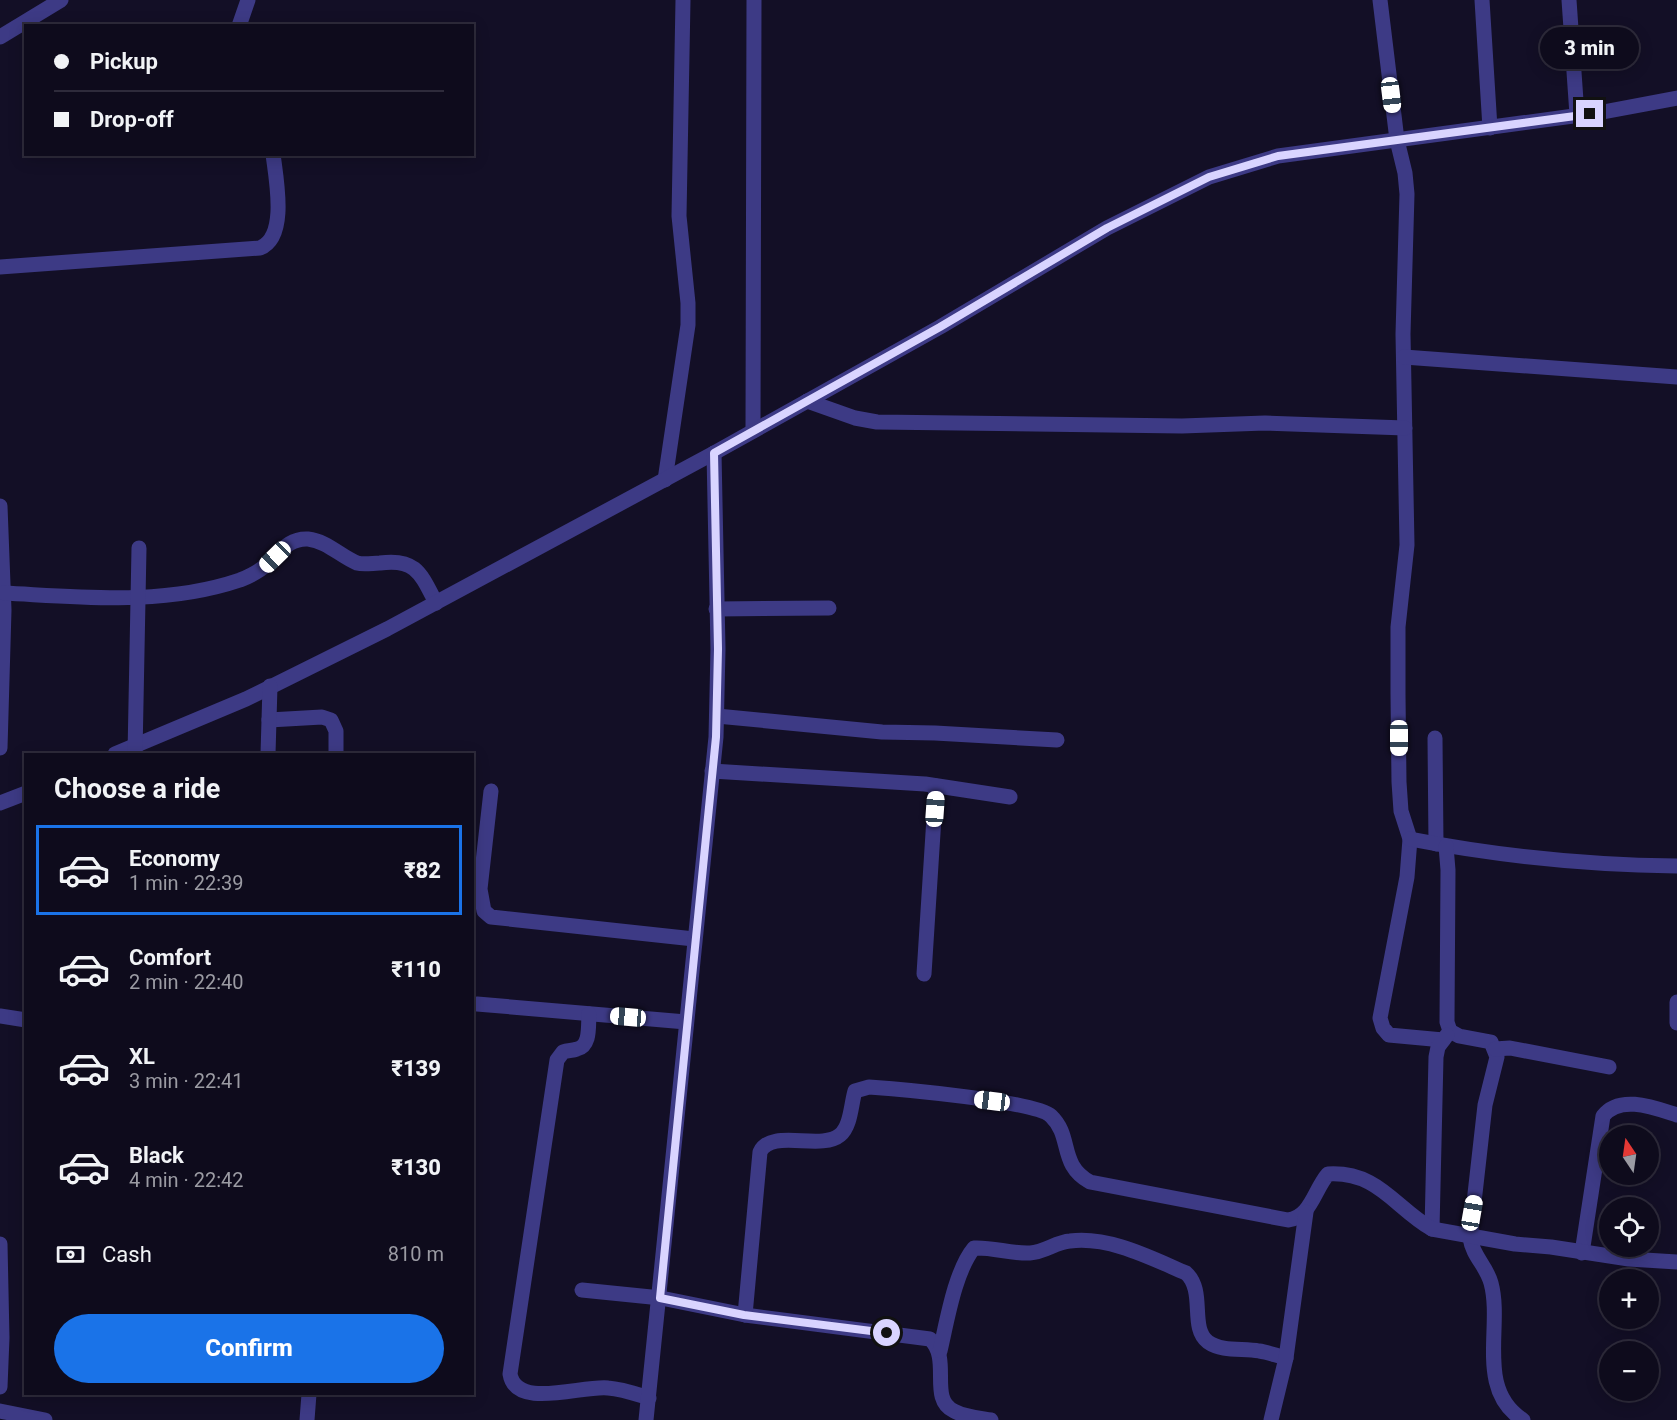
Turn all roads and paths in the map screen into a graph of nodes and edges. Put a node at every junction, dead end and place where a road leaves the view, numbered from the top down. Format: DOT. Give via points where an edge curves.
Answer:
graph roads {
  1 [pos="61,0"];
  2 [pos="249,0"];
  3 [pos="683,0"];
  4 [pos="754,0"];
  5 [pos="1380,0"];
  6 [pos="1482,0"];
  7 [pos="1569,0"];
  8 [pos="240,24"];
  9 [pos="0,37"];
  10 [pos="1677,98"];
  11 [pos="1577,116"];
  12 [pos="1490,128"];
  13 [pos="1397,140"];
  14 [pos="273,156"];
  15 [pos="0,267"];
  16 [pos="1404,357"];
  17 [pos="1677,376"];
  18 [pos="807,401"];
  19 [pos="1405,428"];
  20 [pos="753,431"];
  21 [pos="714,453"];
  22 [pos="665,480"];
  23 [pos="0,506"];
  24 [pos="139,548"];
  25 [pos="2,585"];
  26 [pos="139,598"];
  27 [pos="436,603"];
  28 [pos="829,608"];
  29 [pos="717,609"];
  30 [pos="270,686"];
  31 [pos="717,716"];
  32 [pos="269,720"];
  33 [pos="1435,738"];
  34 [pos="1057,740"];
  35 [pos="0,748"];
  36 [pos="134,750"];
  37 [pos="268,753"];
  38 [pos="336,753"];
  39 [pos="712,771"];
  40 [pos="936,786"];
  41 [pos="491,791"];
  42 [pos="24,794"];
  43 [pos="1010,797"];
  44 [pos="0,803"];
  45 [pos="1410,839"];
  46 [pos="1441,845"];
  47 [pos="1677,866"];
  48 [pos="694,939"];
  49 [pos="924,974"];
  50 [pos="1677,1002"];
  51 [pos="477,1004"];
  52 [pos="589,1014"];
  53 [pos="0,1016"];
  54 [pos="24,1020"];
  55 [pos="686,1022"];
  56 [pos="1677,1023"];
  57 [pos="1446,1036"];
  58 [pos="1495,1049"];
  59 [pos="1609,1067"];
  60 [pos="1677,1115"];
  61 [pos="1306,1212"];
  62 [pos="1432,1229"];
  63 [pos="1470,1238"];
  64 [pos="0,1244"];
  65 [pos="1582,1253"];
  66 [pos="1677,1262"];
  67 [pos="582,1290"];
  68 [pos="660,1298"];
  69 [pos="744,1315"];
  70 [pos="940,1351"];
  71 [pos="1286,1358"];
  72 [pos="0,1387"];
  73 [pos="309,1395"];
  74 [pos="649,1398"];
  75 [pos="0,1411"];
  76 [pos="45,1420"];
  77 [pos="308,1420"];
  78 [pos="646,1420"];
  79 [pos="991,1420"];
  80 [pos="1271,1420"];
  81 [pos="1524,1420"];
  1 -- 9 [label="street"];
  2 -- 8 [label="street"];
  3 -- 22 [label="street" via="679,216 688,325"];
  4 -- 20 [label="street"];
  5 -- 13 [label="street"];
  6 -- 12 [label="street"];
  7 -- 11 [label="street"];
  10 -- 11 [label="street"];
  11 -- 12 [label="street"];
  12 -- 13 [label="street"];
  13 -- 16 [label="street" via="1407,194"];
  13 -- 18 [label="street" via="1278,156 1209,177 1107,228"];
  14 -- 15 [label="street" via="276,225 268,245"];
  16 -- 17 [label="street"];
  16 -- 19 [label="street"];
  18 -- 19 [label="street" via="877,422 1182,426 1265,423"];
  18 -- 20 [label="street"];
  19 -- 45 [label="street" via="1407,545 1398,627 1399,771 1401,811"];
  20 -- 21 [label="street"];
  21 -- 22 [label="street"];
  21 -- 29 [label="street"];
  22 -- 27 [label="street"];
  23 -- 25 [label="street"];
  24 -- 26 [label="street"];
  25 -- 26 [label="street" via="83,598"];
  25 -- 35 [label="street"];
  26 -- 27 [label="street" via="197,591 240,580 265,566 283,547 307,539 359,564 406,562 423,578"];
  26 -- 36 [label="street"];
  27 -- 30 [label="street"];
  28 -- 29 [label="street"];
  29 -- 31 [label="street"];
  30 -- 32 [label="street"];
  30 -- 36 [label="street"];
  31 -- 34 [label="street" via="882,732"];
  31 -- 39 [label="street"];
  32 -- 37 [label="street"];
  32 -- 38 [label="street" via="331,720 336,731"];
  33 -- 46 [label="street"];
  39 -- 40 [label="street"];
  39 -- 48 [label="street"];
  40 -- 43 [label="street"];
  40 -- 49 [label="street"];
  41 -- 48 [label="street" via="480,889 484,911 491,917"];
  42 -- 44 [label="street"];
  45 -- 46 [label="street"];
  45 -- 57 [label="street" via="1407,877 1380,1018 1389,1035"];
  46 -- 47 [label="street" via="1614,864"];
  46 -- 57 [label="street" via="1448,870"];
  48 -- 55 [label="street"];
  50 -- 56 [label="street"];
  51 -- 52 [label="street"];
  52 -- 55 [label="street"];
  52 -- 74 [label="street" via="585,1045 563,1052 557,1060 511,1383 519,1390 543,1394 608,1388"];
  53 -- 54 [label="street"];
  55 -- 68 [label="street"];
  57 -- 58 [label="street" via="1491,1042"];
  57 -- 62 [label="street" via="1438,1047 1435,1071"];
  58 -- 59 [label="street" via="1510,1048"];
  58 -- 63 [label="street" via="1497,1057 1485,1105"];
  60 -- 65 [label="street" via="1628,1104 1609,1108 1603,1116"];
  61 -- 62 [label="street" via="1328,1174 1355,1176 1397,1200"];
  61 -- 69 [label="street" via="1299,1219 1288,1220 1090,1182 1074,1171 1057,1124 1041,1110 868,1087 855,1091 845,1129 839,1136 825,1141 771,1141 763,1145"];
  61 -- 71 [label="street"];
  62 -- 63 [label="street"];
  63 -- 65 [label="street"];
  63 -- 81 [label="street" via="1472,1251 1492,1285 1500,1394 1511,1411"];
  64 -- 72 [label="street"];
  65 -- 66 [label="street"];
  67 -- 68 [label="street"];
  68 -- 69 [label="street"];
  68 -- 74 [label="street"];
  69 -- 70 [label="street" via="930,1339"];
  70 -- 71 [label="street" via="954,1289 974,1248 1030,1253 1081,1240 1112,1245 1186,1273 1196,1290 1202,1335 1209,1342"];
  70 -- 79 [label="street" via="946,1405 960,1414"];
  71 -- 80 [label="street"];
  73 -- 77 [label="street"];
  74 -- 78 [label="street"];
  75 -- 76 [label="street"];
}
